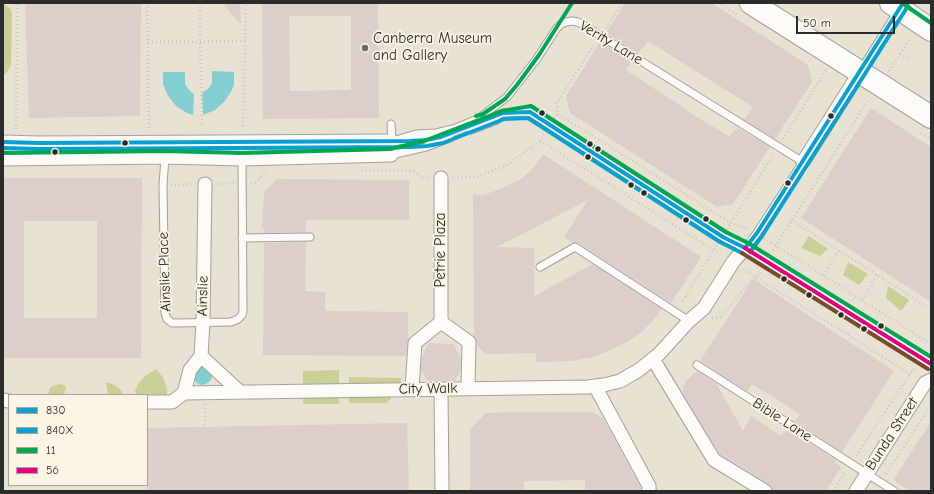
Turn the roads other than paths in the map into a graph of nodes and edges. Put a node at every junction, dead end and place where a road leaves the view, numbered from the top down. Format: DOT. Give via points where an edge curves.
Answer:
graph roads {
  1 [pos="750,3"];
  2 [pos="898,5"];
  3 [pos="923,31"];
  4 [pos="860,72"];
  5 [pos="530,112"];
  6 [pos="931,117"];
  7 [pos="391,124"];
  8 [pos="392,141"];
  9 [pos="3,142"];
  10 [pos="184,142"];
  11 [pos="218,142"];
  12 [pos="391,155"];
  13 [pos="165,157"];
  14 [pos="3,159"];
  15 [pos="242,159"];
  16 [pos="803,162"];
  17 [pos="441,178"];
  18 [pos="205,184"];
  19 [pos="310,237"];
  20 [pos="242,238"];
  21 [pos="745,248"];
  22 [pos="540,267"];
  23 [pos="689,321"];
  24 [pos="202,322"];
  25 [pos="441,322"];
  26 [pos="201,356"];
  27 [pos="653,359"];
  28 [pos="931,364"];
  29 [pos="697,365"];
  30 [pos="931,380"];
  31 [pos="595,386"];
  32 [pos="412,389"];
  33 [pos="441,389"];
  34 [pos="468,389"];
  35 [pos="240,392"];
  36 [pos="184,393"];
  37 [pos="148,402"];
  38 [pos="867,474"];
  39 [pos="442,491"];
  40 [pos="649,491"];
  41 [pos="765,491"];
  42 [pos="856,491"];
  43 [pos="894,491"];
  1 -- 4 [label="highway"];
  2 -- 3 [label="highway"];
  2 -- 4 [label="lane"];
  4 -- 6 [label="highway"];
  4 -- 16 [label="street"];
  5 -- 8 [label="lane" via="503,114 441,137"];
  5 -- 12 [label="lane" via="504,118 426,147"];
  5 -- 21 [label="lane" via="722,237"];
  7 -- 8 [label="lane"];
  8 -- 11 [label="street"];
  8 -- 12 [label="street"];
  8 -- 16 [label="lane, Verity Lane" via="416,134 452,129 478,119 507,98 557,28 572,21 578,22"];
  9 -- 10 [label="street"];
  10 -- 11 [label="street"];
  10 -- 13 [label="street"];
  11 -- 15 [label="street"];
  12 -- 15 [label="street"];
  13 -- 14 [label="street"];
  13 -- 15 [label="street"];
  13 -- 24 [label="lane, Ainslie Place" via="163,185 166,316 172,323"];
  15 -- 20 [label="lane, Ainslie Place"];
  16 -- 21 [label="lane"];
  17 -- 25 [label="street, Petrie Plaza"];
  18 -- 24 [label="street, Ainslie"];
  19 -- 20 [label="lane"];
  20 -- 24 [label="lane, Ainslie Place" via="242,315 231,322"];
  21 -- 23 [label="street, City Walk" via="733,262 704,308"];
  21 -- 28 [label="street"];
  22 -- 23 [label="lane" via="575,247"];
  23 -- 27 [label="street, City Walk"];
  24 -- 26 [label="street, Ainslie"];
  25 -- 32 [label="street" via="415,343"];
  25 -- 34 [label="street" via="469,342"];
  26 -- 35 [label="street"];
  26 -- 36 [label="street" via="190,370"];
  27 -- 31 [label="street, City Walk" via="620,381"];
  27 -- 41 [label="street" via="714,460"];
  29 -- 38 [label="lane, Bible Lane"];
  30 -- 38 [label="street, Bunda Street" via="925,383"];
  31 -- 34 [label="street, City Walk"];
  31 -- 40 [label="street" via="649,486"];
  32 -- 33 [label="street, City Walk"];
  32 -- 35 [label="street, City Walk"];
  33 -- 34 [label="street, City Walk"];
  33 -- 39 [label="street"];
  35 -- 36 [label="street, City Walk"];
  36 -- 37 [label="street, City Walk" via="172,402"];
  38 -- 42 [label="street, Bunda Street"];
  38 -- 43 [label="lane, Bible Lane"];
}
